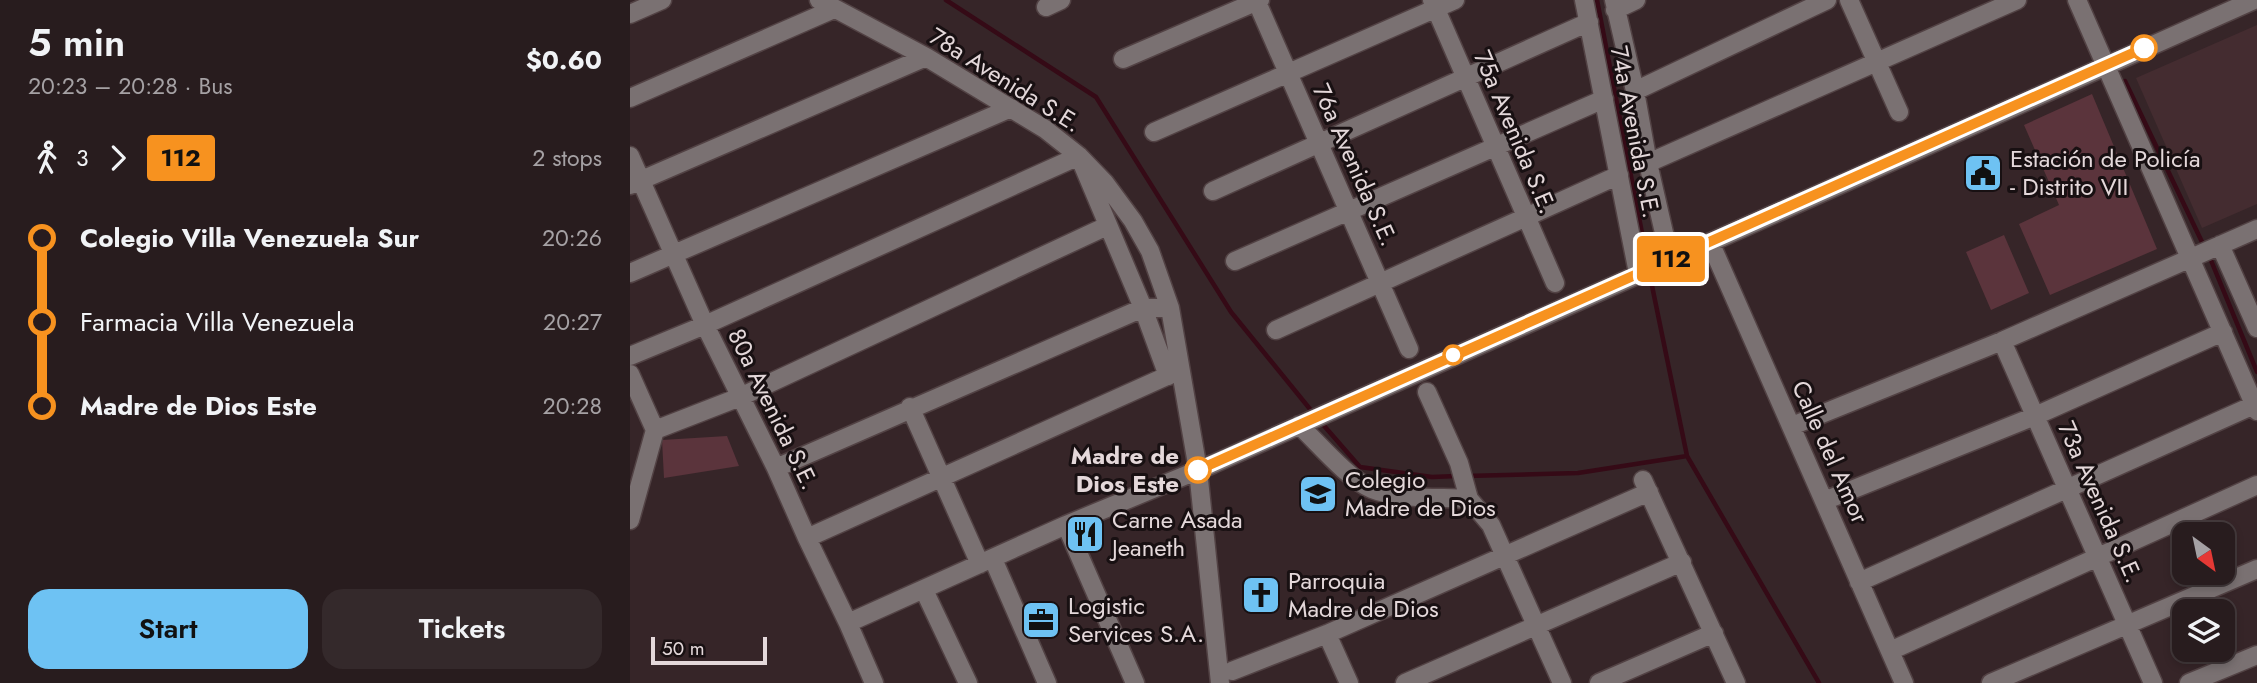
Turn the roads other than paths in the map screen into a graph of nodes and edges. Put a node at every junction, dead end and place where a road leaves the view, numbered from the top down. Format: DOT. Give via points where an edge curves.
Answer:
graph roads {
  1 [pos="662,0"];
  2 [pos="1257,0"];
  3 [pos="1455,0"];
  4 [pos="1584,0"];
  5 [pos="1636,0"];
  6 [pos="1827,0"];
  7 [pos="1849,0"];
  8 [pos="2017,0"];
  9 [pos="2077,0"];
  10 [pos="2254,0"];
  11 [pos="827,4"];
  12 [pos="1434,4"];
  13 [pos="1614,5"];
  14 [pos="630,14"];
  15 [pos="1589,22"];
  16 [pos="926,57"];
  17 [pos="1122,59"];
  18 [pos="1876,62"];
  19 [pos="2106,64"];
  20 [pos="1288,73"];
  21 [pos="1465,78"];
  22 [pos="1635,91"];
  23 [pos="630,98"];
  24 [pos="1604,99"];
  25 [pos="1011,108"];
  26 [pos="1899,112"];
  27 [pos="1154,132"];
  28 [pos="1319,144"];
  29 [pos="1494,146"];
  30 [pos="630,156"];
  31 [pos="1079,156"];
  32 [pos="1648,163"];
  33 [pos="1619,176"];
  34 [pos="636,183"];
  35 [pos="1213,191"];
  36 [pos="1348,211"];
  37 [pos="1525,218"];
  38 [pos="1107,226"];
  39 [pos="2257,229"];
  40 [pos="1710,242"];
  41 [pos="2221,245"];
  42 [pos="674,254"];
  43 [pos="2190,258"];
  44 [pos="1670,259"];
  45 [pos="1235,261"];
  46 [pos="630,273"];
  47 [pos="1638,273"];
  48 [pos="1380,283"];
  49 [pos="1555,283"];
  50 [pos="1143,308"];
  51 [pos="1170,308"];
  52 [pos="2255,319"];
  53 [pos="705,326"];
  54 [pos="1276,330"];
  55 [pos="2223,332"];
  56 [pos="2002,341"];
  57 [pos="1409,349"];
  58 [pos="630,356"];
  59 [pos="1174,373"];
  60 [pos="630,374"];
  61 [pos="1427,392"];
  62 [pos="740,397"];
  63 [pos="910,407"];
  64 [pos="2256,408"];
  65 [pos="2035,416"];
  66 [pos="1312,419"];
  67 [pos="1792,426"];
  68 [pos="655,430"];
  69 [pos="776,468"];
  70 [pos="1198,470"];
  71 [pos="942,478"];
  72 [pos="2257,485"];
  73 [pos="2067,489"];
  74 [pos="1469,499"];
  75 [pos="1824,500"];
  76 [pos="630,520"];
  77 [pos="1066,525"];
  78 [pos="807,538"];
  79 [pos="1506,554"];
  80 [pos="2097,557"];
  81 [pos="987,561"];
  82 [pos="1682,562"];
  83 [pos="2257,569"];
  84 [pos="1859,582"];
  85 [pos="924,590"];
  86 [pos="848,623"];
  87 [pos="1536,625"];
  88 [pos="2127,625"];
  89 [pos="1714,633"];
  90 [pos="1327,634"];
  91 [pos="1890,650"];
  92 [pos="2257,655"];
  93 [pos="1226,677"];
  94 [pos="874,683"];
  95 [pos="968,683"];
  96 [pos="1047,683"];
  97 [pos="1135,683"];
  98 [pos="1349,683"];
  99 [pos="1405,683"];
  100 [pos="1562,683"];
  101 [pos="1599,683"];
  102 [pos="1736,683"];
  103 [pos="1903,683"];
  104 [pos="1992,683"];
  105 [pos="2153,683"];
  106 [pos="2189,683"];
  1 -- 14 [label="street"];
  2 -- 17 [label="street"];
  2 -- 20 [label="street, 76a Avenida S.E."];
  3 -- 12 [label="street"];
  4 -- 15 [label="street, 74a Avenida S.E."];
  5 -- 13 [label="street"];
  6 -- 22 [label="street"];
  7 -- 18 [label="street"];
  8 -- 18 [label="street"];
  9 -- 19 [label="street"];
  10 -- 19 [label="street"];
  11 -- 16 [label="street, 78a Avenida S.E."];
  11 -- 23 [label="street"];
  12 -- 20 [label="street"];
  12 -- 21 [label="street, 75a Avenida S.E."];
  13 -- 22 [label="street, 74a Avenida S.E."];
  15 -- 21 [label="street"];
  15 -- 24 [label="street, 74a Avenida S.E."];
  16 -- 25 [label="street, 78a Avenida S.E."];
  16 -- 34 [label="street"];
  18 -- 26 [label="street"];
  18 -- 32 [label="street"];
  19 -- 40 [label="street"];
  19 -- 43 [label="street"];
  20 -- 27 [label="street"];
  20 -- 28 [label="street, 76a Avenida S.E."];
  21 -- 28 [label="street"];
  21 -- 29 [label="street, 75a Avenida S.E."];
  22 -- 32 [label="street, 74a Avenida S.E."];
  24 -- 29 [label="street"];
  24 -- 33 [label="street, 74a Avenida S.E."];
  25 -- 31 [label="street, 78a Avenida S.E."];
  25 -- 42 [label="street"];
  28 -- 35 [label="street"];
  28 -- 36 [label="street, 76a Avenida S.E."];
  29 -- 36 [label="street"];
  29 -- 37 [label="street, 75a Avenida S.E."];
  30 -- 34 [label="street, 80a Avenida S.E."];
  31 -- 38 [label="street"];
  31 -- 51 [label="street, 78a Avenida S.E." via="1133,221 1150,251"];
  31 -- 53 [label="street"];
  32 -- 44 [label="street, 74a Avenida S.E."];
  33 -- 37 [label="street"];
  33 -- 47 [label="street, 74a Avenida S.E."];
  34 -- 42 [label="street, 80a Avenida S.E."];
  36 -- 45 [label="street"];
  36 -- 48 [label="street, 76a Avenida S.E."];
  37 -- 48 [label="street"];
  37 -- 49 [label="street, 75a Avenida S.E."];
  38 -- 50 [label="street"];
  38 -- 62 [label="street"];
  39 -- 41 [label="street"];
  40 -- 44 [label="street"];
  40 -- 67 [label="street, Calle del Amor"];
  41 -- 43 [label="street"];
  41 -- 52 [label="street"];
  42 -- 46 [label="street"];
  42 -- 53 [label="street, 80a Avenida S.E."];
  43 -- 55 [label="street"];
  43 -- 56 [label="street"];
  44 -- 47 [label="street"];
  47 -- 66 [label="street"];
  48 -- 54 [label="street"];
  48 -- 57 [label="street, 76a Avenida S.E."];
  50 -- 51 [label="street"];
  50 -- 59 [label="street"];
  50 -- 63 [label="street"];
  51 -- 59 [label="street, 78a Avenida S.E."];
  53 -- 58 [label="street"];
  53 -- 62 [label="street, 80a Avenida S.E."];
  55 -- 64 [label="street"];
  55 -- 65 [label="street"];
  56 -- 65 [label="street, 73a Avenida S.E."];
  56 -- 67 [label="street"];
  59 -- 70 [label="street, 78a Avenida S.E."];
  59 -- 71 [label="street"];
  60 -- 68 [label="street"];
  61 -- 74 [label="street"];
  62 -- 68 [label="street"];
  62 -- 69 [label="street, 80a Avenida S.E."];
  63 -- 69 [label="street"];
  63 -- 71 [label="street"];
  64 -- 73 [label="street"];
  65 -- 73 [label="street, 73a Avenida S.E."];
  65 -- 75 [label="street"];
  66 -- 70 [label="street"];
  66 -- 74 [label="street" via="1356,480 1371,489"];
  67 -- 75 [label="street, Calle del Amor"];
  68 -- 76 [label="street"];
  69 -- 78 [label="street, 80a Avenida S.E."];
  70 -- 77 [label="street"];
  70 -- 93 [label="street, 78a Avenida S.E."];
  71 -- 78 [label="street"];
  71 -- 81 [label="street"];
  72 -- 80 [label="street"];
  73 -- 80 [label="street, 73a Avenida S.E."];
  73 -- 84 [label="street"];
  74 -- 79 [label="street" via="1491,525"];
  75 -- 84 [label="street, Calle del Amor"];
  77 -- 81 [label="street"];
  77 -- 97 [label="street"];
  78 -- 86 [label="street, 80a Avenida S.E."];
  79 -- 82 [label="street" via="1646,486"];
  79 -- 87 [label="street"];
  79 -- 90 [label="street"];
  80 -- 88 [label="street, 73a Avenida S.E."];
  80 -- 91 [label="street"];
  81 -- 85 [label="street"];
  81 -- 96 [label="street"];
  82 -- 87 [label="street"];
  82 -- 89 [label="street"];
  83 -- 88 [label="street"];
  84 -- 91 [label="street, Calle del Amor"];
  85 -- 86 [label="street"];
  85 -- 95 [label="street"];
  86 -- 94 [label="street, 80a Avenida S.E."];
  87 -- 99 [label="street"];
  87 -- 100 [label="street"];
  88 -- 104 [label="street"];
  88 -- 105 [label="street, 73a Avenida S.E."];
  89 -- 101 [label="street"];
  89 -- 102 [label="street"];
  90 -- 93 [label="street"];
  90 -- 98 [label="street"];
  91 -- 103 [label="street, Calle del Amor"];
  92 -- 106 [label="street"];
}
